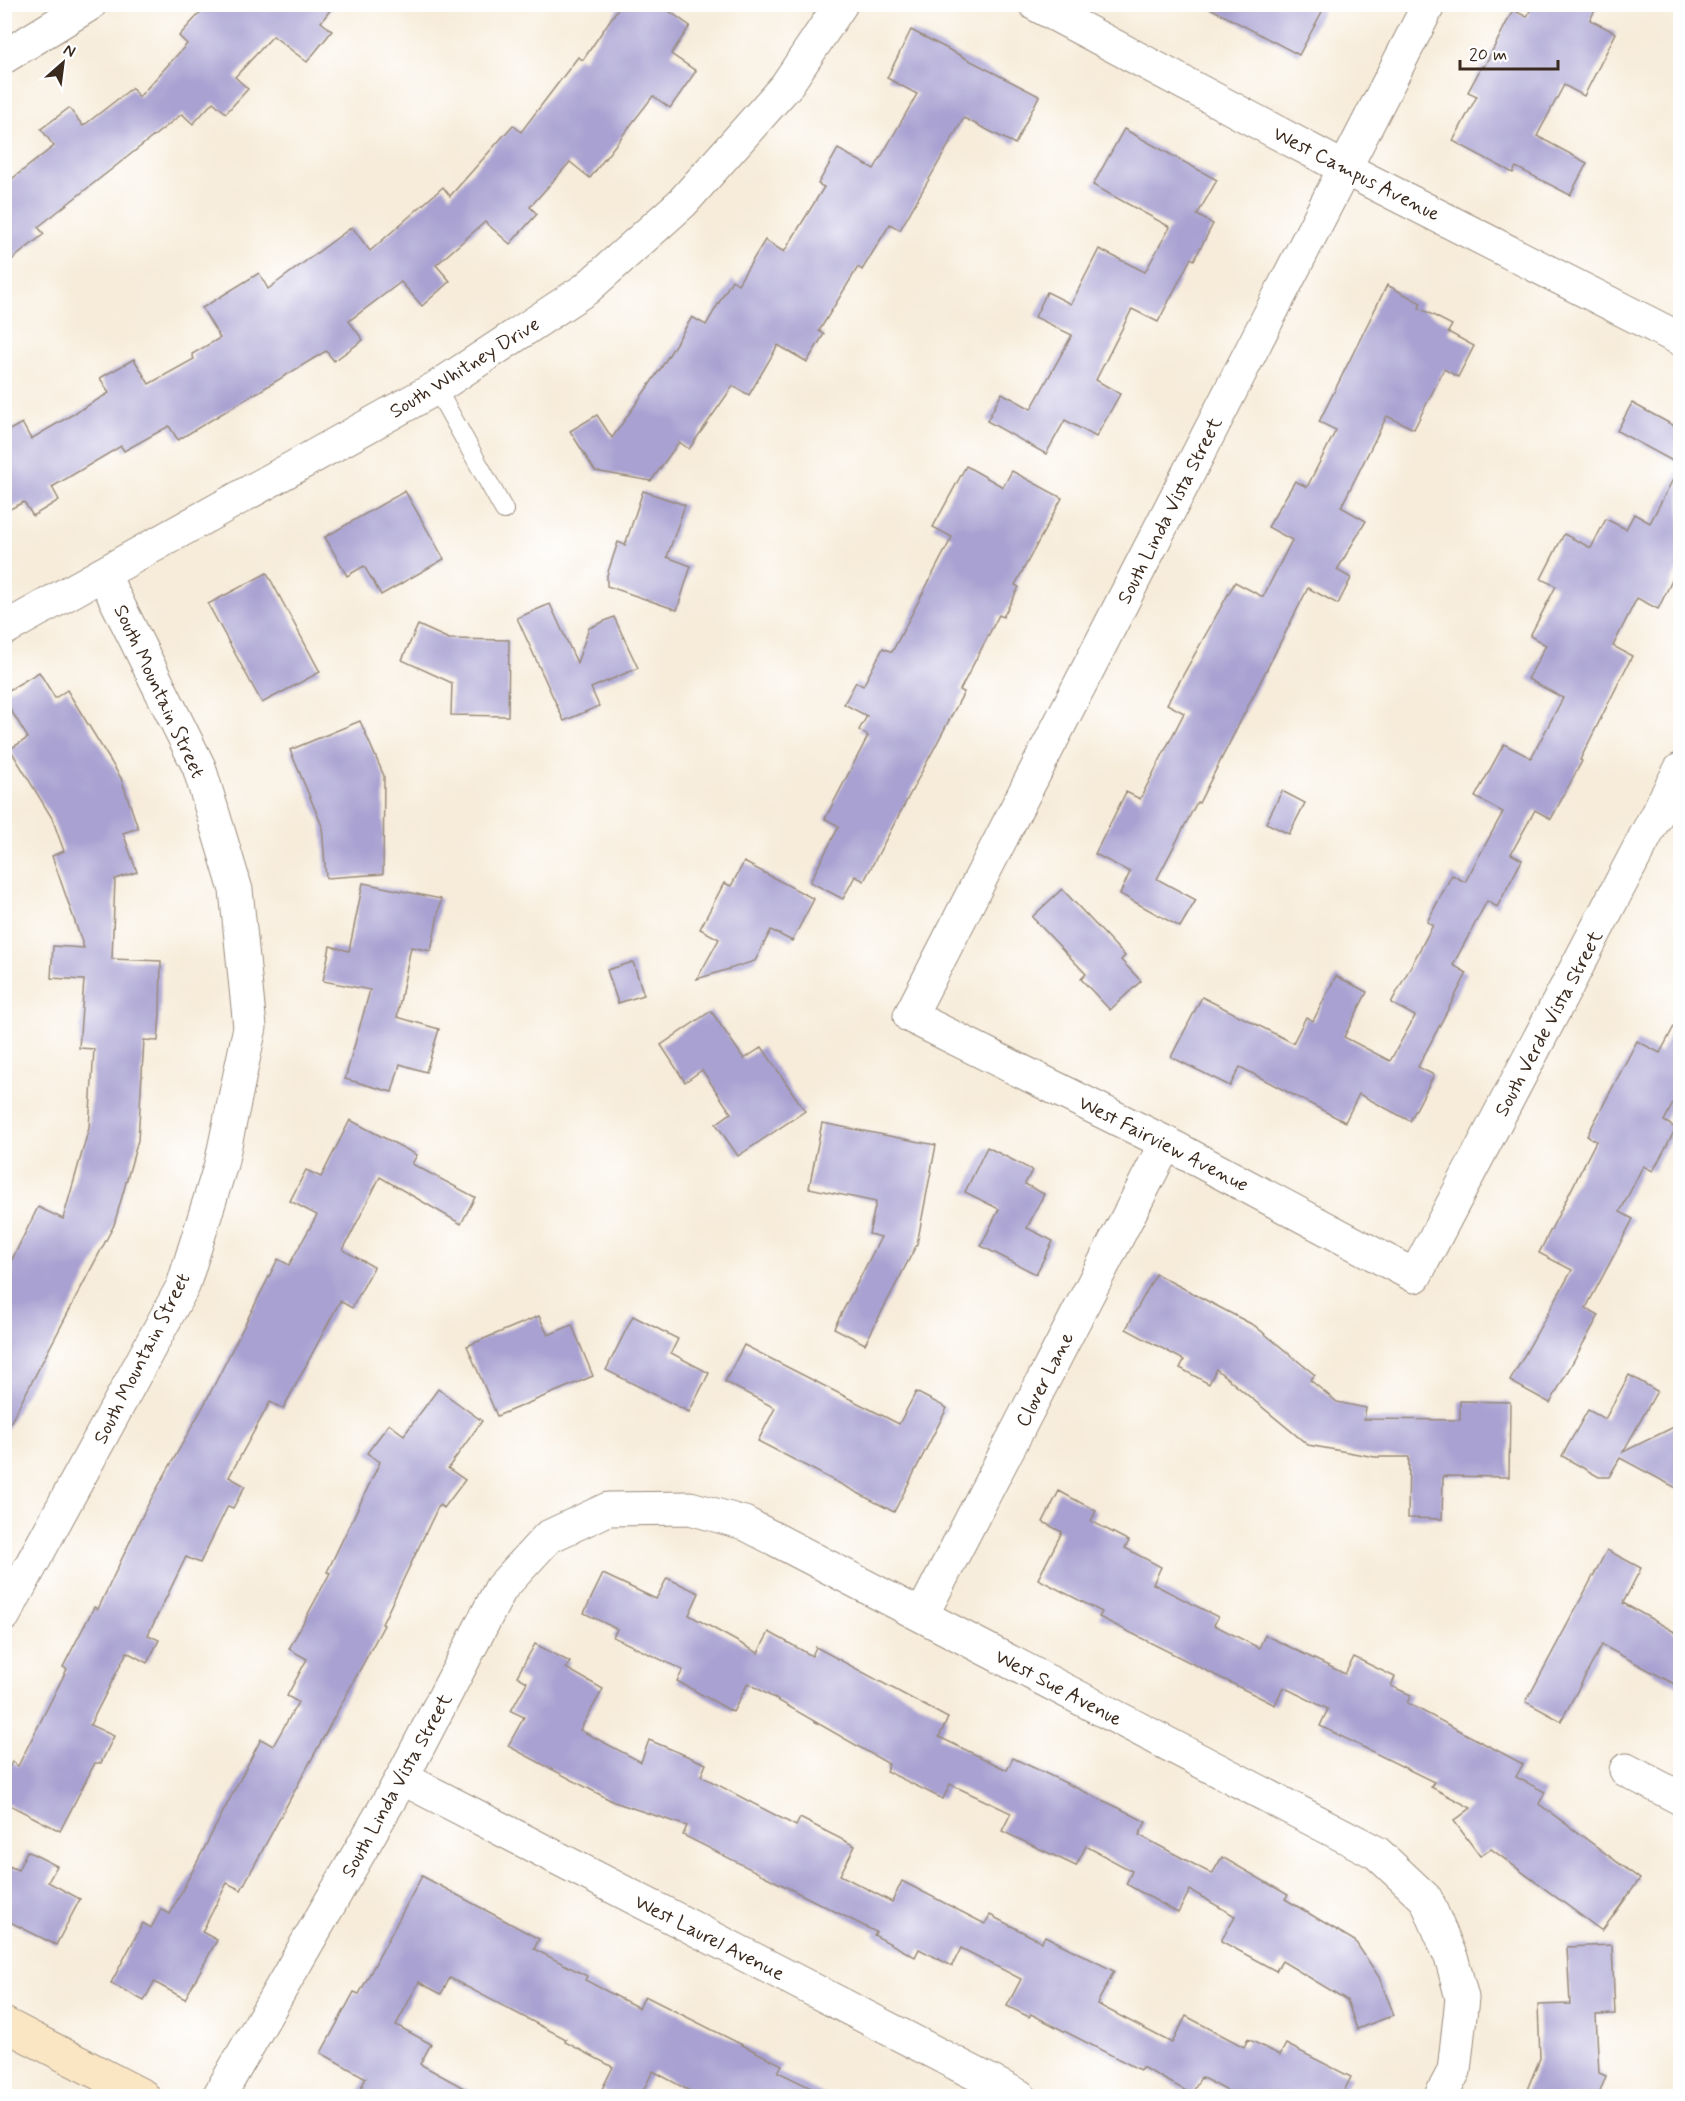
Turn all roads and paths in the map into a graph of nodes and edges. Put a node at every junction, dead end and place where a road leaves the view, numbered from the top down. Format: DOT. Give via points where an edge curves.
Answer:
graph roads {
  1 [pos="90,4"];
  2 [pos="841,4"];
  3 [pos="1035,4"];
  4 [pos="1429,4"];
  5 [pos="4,57"];
  6 [pos="1344,168"];
  7 [pos="1680,339"];
  8 [pos="436,388"];
  9 [pos="504,510"];
  10 [pos="104,574"];
  11 [pos="4,629"];
  12 [pos="1680,770"];
  13 [pos="910,1016"];
  14 [pos="1166,1143"];
  15 [pos="1415,1275"];
  16 [pos="608,1509"];
  17 [pos="4,1615"];
  18 [pos="922,1615"];
  19 [pos="1626,1770"];
  20 [pos="402,1778"];
  21 [pos="1680,1798"];
  22 [pos="4,2024"];
  23 [pos="143,2097"];
  24 [pos="219,2097"];
  25 [pos="1019,2097"];
  26 [pos="1441,2097"];
  1 -- 5 [label="street"];
  2 -- 8 [label="street, South Whitney Drive" via="786,86 682,203 586,289"];
  3 -- 6 [label="street, West Campus Avenue"];
  4 -- 6 [label="street, South Linda Vista Street"];
  6 -- 7 [label="street, West Campus Avenue"];
  6 -- 13 [label="street, South Linda Vista Street"];
  8 -- 9 [label="lane"];
  8 -- 10 [label="street, South Whitney Drive"];
  10 -- 11 [label="street, South Whitney Drive"];
  10 -- 17 [label="street, South Mountain Street" via="199,767 236,890 250,1027 221,1164 183,1286"];
  12 -- 15 [label="street, South Verde Vista Street"];
  13 -- 14 [label="street, West Fairview Avenue"];
  14 -- 15 [label="street, West Fairview Avenue"];
  14 -- 18 [label="street, Clover Lane"];
  16 -- 18 [label="street, West Sue Avenue" via="690,1508 744,1523"];
  16 -- 20 [label="street, South Linda Vista Street" via="548,1538 501,1588"];
  18 -- 26 [label="street, West Sue Avenue" via="1377,1853 1426,1899 1452,1960 1462,1998 1454,2071"];
  19 -- 21 [label="street"];
  20 -- 24 [label="street, South Linda Vista Street"];
  20 -- 25 [label="street, West Laurel Avenue"];
  22 -- 23 [label="street"];
}
